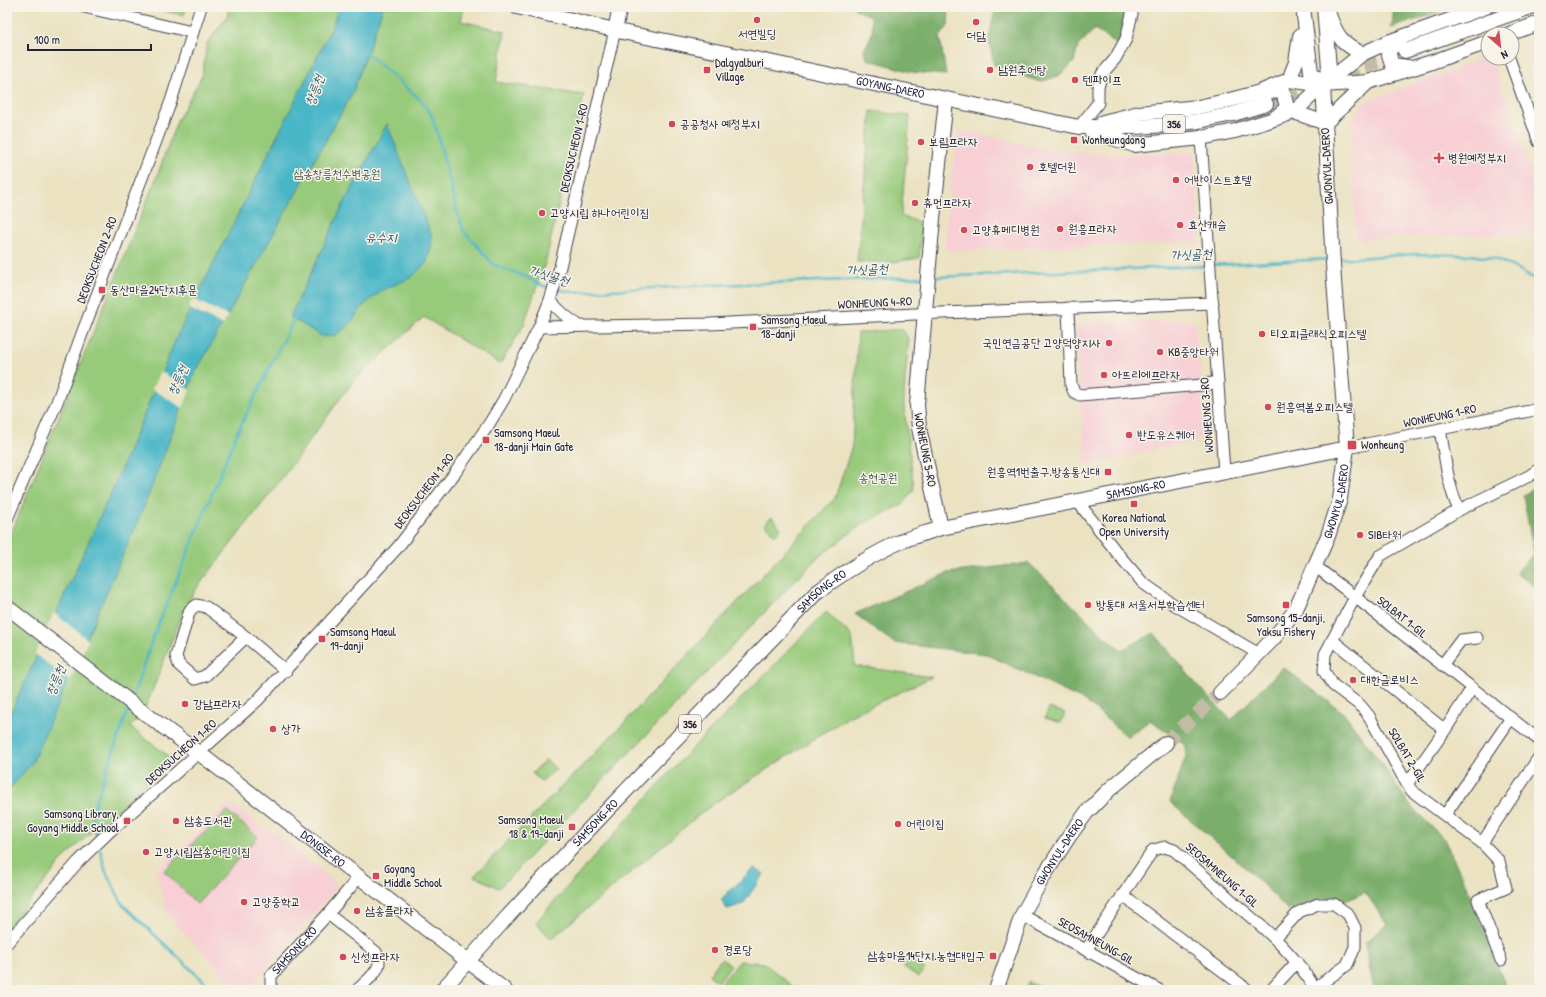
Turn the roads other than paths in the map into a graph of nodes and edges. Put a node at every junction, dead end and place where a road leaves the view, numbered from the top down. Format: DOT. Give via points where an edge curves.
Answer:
graph roads {
  1 [pos="84,7"];
  2 [pos="202,7"];
  3 [pos="517,7"];
  4 [pos="620,7"];
  5 [pos="1132,7"];
  6 [pos="1303,7"];
  7 [pos="1325,7"];
  8 [pos="1486,7"];
  9 [pos="1531,7"];
  10 [pos="1539,23"];
  11 [pos="615,30"];
  12 [pos="1520,30"];
  13 [pos="192,32"];
  14 [pos="1404,36"];
  15 [pos="1480,45"];
  16 [pos="1405,51"];
  17 [pos="1362,54"];
  18 [pos="1512,66"];
  19 [pos="1414,67"];
  20 [pos="1289,80"];
  21 [pos="1368,82"];
  22 [pos="1324,85"];
  23 [pos="1263,98"];
  24 [pos="946,100"];
  25 [pos="1294,112"];
  26 [pos="1271,120"];
  27 [pos="1325,123"];
  28 [pos="1079,127"];
  29 [pos="1201,138"];
  30 [pos="1539,142"];
  31 [pos="1213,303"];
  32 [pos="552,304"];
  33 [pos="1068,308"];
  34 [pos="925,314"];
  35 [pos="581,326"];
  36 [pos="539,327"];
  37 [pos="1218,382"];
  38 [pos="1539,409"];
  39 [pos="1440,429"];
  40 [pos="1347,448"];
  41 [pos="1539,469"];
  42 [pos="1224,472"];
  43 [pos="1078,502"];
  44 [pos="1459,510"];
  45 [pos="7,519"];
  46 [pos="941,528"];
  47 [pos="1315,566"];
  48 [pos="1354,597"];
  49 [pos="7,607"];
  50 [pos="246,637"];
  51 [pos="1478,638"];
  52 [pos="1332,640"];
  53 [pos="1259,654"];
  54 [pos="1442,665"];
  55 [pos="286,671"];
  56 [pos="1472,688"];
  57 [pos="1220,693"];
  58 [pos="1511,718"];
  59 [pos="1445,730"];
  60 [pos="1539,739"];
  61 [pos="1166,743"];
  62 [pos="198,753"];
  63 [pos="1539,758"];
  64 [pos="1407,784"];
  65 [pos="1445,815"];
  66 [pos="1482,843"];
  67 [pos="360,876"];
  68 [pos="1122,895"];
  69 [pos="328,914"];
  70 [pos="1022,915"];
  71 [pos="1275,938"];
  72 [pos="7,943"];
  73 [pos="1086,950"];
  74 [pos="1501,960"];
  75 [pos="468,961"];
  76 [pos="1297,962"];
  77 [pos="1315,989"];
  78 [pos="272,990"];
  79 [pos="357,990"];
  80 [pos="442,990"];
  81 [pos="505,990"];
  82 [pos="996,990"];
  83 [pos="1159,990"];
  84 [pos="1248,990"];
  85 [pos="1271,990"];
  1 -- 13 [label="street"];
  2 -- 13 [label="street, DEOKSUCHEON 2-RO"];
  3 -- 11 [label="main road, GOYANG-DAERO"];
  4 -- 11 [label="main road"];
  5 -- 28 [label="street" via="1126,39 1115,59 1102,74 1098,87 1098,103"];
  6 -- 20 [label="main road" via="1299,51"];
  6 -- 22 [label="main road" via="1311,72"];
  7 -- 17 [label="main road" via="1341,41"];
  7 -- 22 [label="main road, GWONYUL-DAERO" via="1329,68"];
  8 -- 14 [label="main road"];
  9 -- 16 [label="main road"];
  10 -- 12 [label="main road"];
  11 -- 24 [label="main road, GOYANG-DAERO"];
  11 -- 32 [label="street, DEOKSUCHEON 1-RO"];
  13 -- 45 [label="street, DEOKSUCHEON 2-RO" via="171,102 58,402"];
  14 -- 17 [label="main road"];
  14 -- 19 [label="main road" via="1388,51 1392,65"];
  15 -- 19 [label="main road"];
  17 -- 22 [label="main road"];
  18 -- 30 [label="street"];
  19 -- 21 [label="main road"];
  20 -- 22 [label="main road"];
  20 -- 23 [label="main road"];
  21 -- 22 [label="main road"];
  21 -- 27 [label="main road"];
  22 -- 25 [label="main road"];
  22 -- 27 [label="main road, GWONYUL-DAERO"];
  23 -- 26 [label="main road" via="1283,91 1287,108"];
  23 -- 28 [label="main road, GOYANG-DAERO / 356" via="1233,114 1199,121 1136,127"];
  24 -- 28 [label="main road, GOYANG-DAERO / 356"];
  24 -- 34 [label="main road, WONHEUNG 5-RO"];
  25 -- 26 [label="main road"];
  25 -- 27 [label="main road"];
  26 -- 29 [label="main road"];
  27 -- 40 [label="main road, GWONYUL-DAERO"];
  28 -- 29 [label="main road" via="1134,145"];
  29 -- 31 [label="street, WONHEUNG 3-RO"];
  31 -- 33 [label="street, WONHEUNG 4-RO"];
  31 -- 37 [label="street, WONHEUNG 3-RO"];
  32 -- 35 [label="street"];
  32 -- 36 [label="street, DEOKSUCHEON 1-RO"];
  33 -- 34 [label="street, WONHEUNG 4-RO"];
  33 -- 37 [label="street" via="1071,384 1074,392 1080,395"];
  34 -- 35 [label="street, WONHEUNG 4-RO" via="710,324"];
  34 -- 46 [label="main road, WONHEUNG 5-RO" via="917,405 919,428"];
  35 -- 36 [label="street, WONHEUNG 4-RO"];
  36 -- 55 [label="street, DEOKSUCHEON 1-RO" via="504,399 455,473 398,547"];
  37 -- 42 [label="street, WONHEUNG 3-RO"];
  38 -- 39 [label="street, WONHEUNG 1-RO"];
  39 -- 40 [label="street, WONHEUNG 1-RO"];
  39 -- 44 [label="street" via="1448,477"];
  40 -- 42 [label="main road, SAMSONG-RO"];
  40 -- 47 [label="main road, GWONYUL-DAERO" via="1340,499"];
  41 -- 44 [label="street, SOLBAT 2-GIL"];
  42 -- 43 [label="main road, SAMSONG-RO"];
  43 -- 46 [label="main road, SAMSONG-RO"];
  43 -- 53 [label="street" via="1143,583 1170,602"];
  44 -- 48 [label="street, SOLBAT 2-GIL" via="1380,556"];
  46 -- 75 [label="main road, SAMSONG-RO / 356" via="901,541 875,554 816,593"];
  47 -- 48 [label="street, SOLBAT 1-GIL"];
  47 -- 53 [label="main road, GWONYUL-DAERO" via="1296,609"];
  48 -- 52 [label="street, SOLBAT 2-GIL"];
  48 -- 54 [label="street, SOLBAT 1-GIL"];
  49 -- 62 [label="main road, DONGSE-RO"];
  50 -- 50 [label="street" via="206,607 197,605 190,610 176,656 179,665 195,679 205,676"];
  50 -- 55 [label="street"];
  51 -- 54 [label="street" via="1461,640"];
  52 -- 59 [label="street"];
  52 -- 64 [label="street, SOLBAT 2-GIL" via="1325,654 1324,670 1333,685 1361,706 1369,716"];
  53 -- 57 [label="main road, GWONYUL-DAERO"];
  54 -- 56 [label="street, SOLBAT 1-GIL"];
  55 -- 62 [label="street, DEOKSUCHEON 1-RO" via="257,701"];
  56 -- 58 [label="street, SOLBAT 1-GIL"];
  56 -- 59 [label="street"];
  58 -- 60 [label="street, SOLBAT 1-GIL"];
  58 -- 65 [label="street"];
  59 -- 64 [label="street"];
  61 -- 70 [label="main road, GWONYUL-DAERO" via="1110,789 1087,812 1062,847"];
  62 -- 67 [label="main road, DONGSE-RO"];
  62 -- 72 [label="street, DEOKSUCHEON 1-RO" via="78,862"];
  63 -- 66 [label="street"];
  64 -- 65 [label="street, SOLBAT 2-GIL" via="1412,791"];
  65 -- 66 [label="street, SOLBAT 2-GIL"];
  66 -- 74 [label="street, SOLBAT 2-GIL" via="1499,861 1506,888 1478,900"];
  67 -- 69 [label="street, SAMSONG-RO"];
  67 -- 75 [label="main road, DONGSE-RO"];
  68 -- 71 [label="street, SEOSAMNEUNG 1-GIL" via="1153,850 1165,847 1174,850"];
  68 -- 73 [label="street, SEOSAMNEUNG 1-GIL"];
  68 -- 84 [label="street"];
  69 -- 78 [label="street, SAMSONG-RO" via="271,976"];
  69 -- 79 [label="street" via="376,952 378,957 376,970"];
  70 -- 73 [label="street, SEOSAMNEUNG-GIL"];
  70 -- 82 [label="main road, GWONYUL-DAERO"];
  71 -- 76 [label="street, SEOSAMNEUNG 1-GIL"];
  71 -- 77 [label="street, SEOSAMNEUNG 1-GIL" via="1298,912 1318,904 1334,904 1348,914 1355,928 1355,947 1347,965"];
  73 -- 83 [label="street, SEOSAMNEUNG-GIL"];
  75 -- 80 [label="main road, SAMSONG-RO / 356"];
  75 -- 81 [label="main road, DONGSE-RO"];
  76 -- 77 [label="street, SEOSAMNEUNG 1-GIL"];
  76 -- 85 [label="street"];
}
